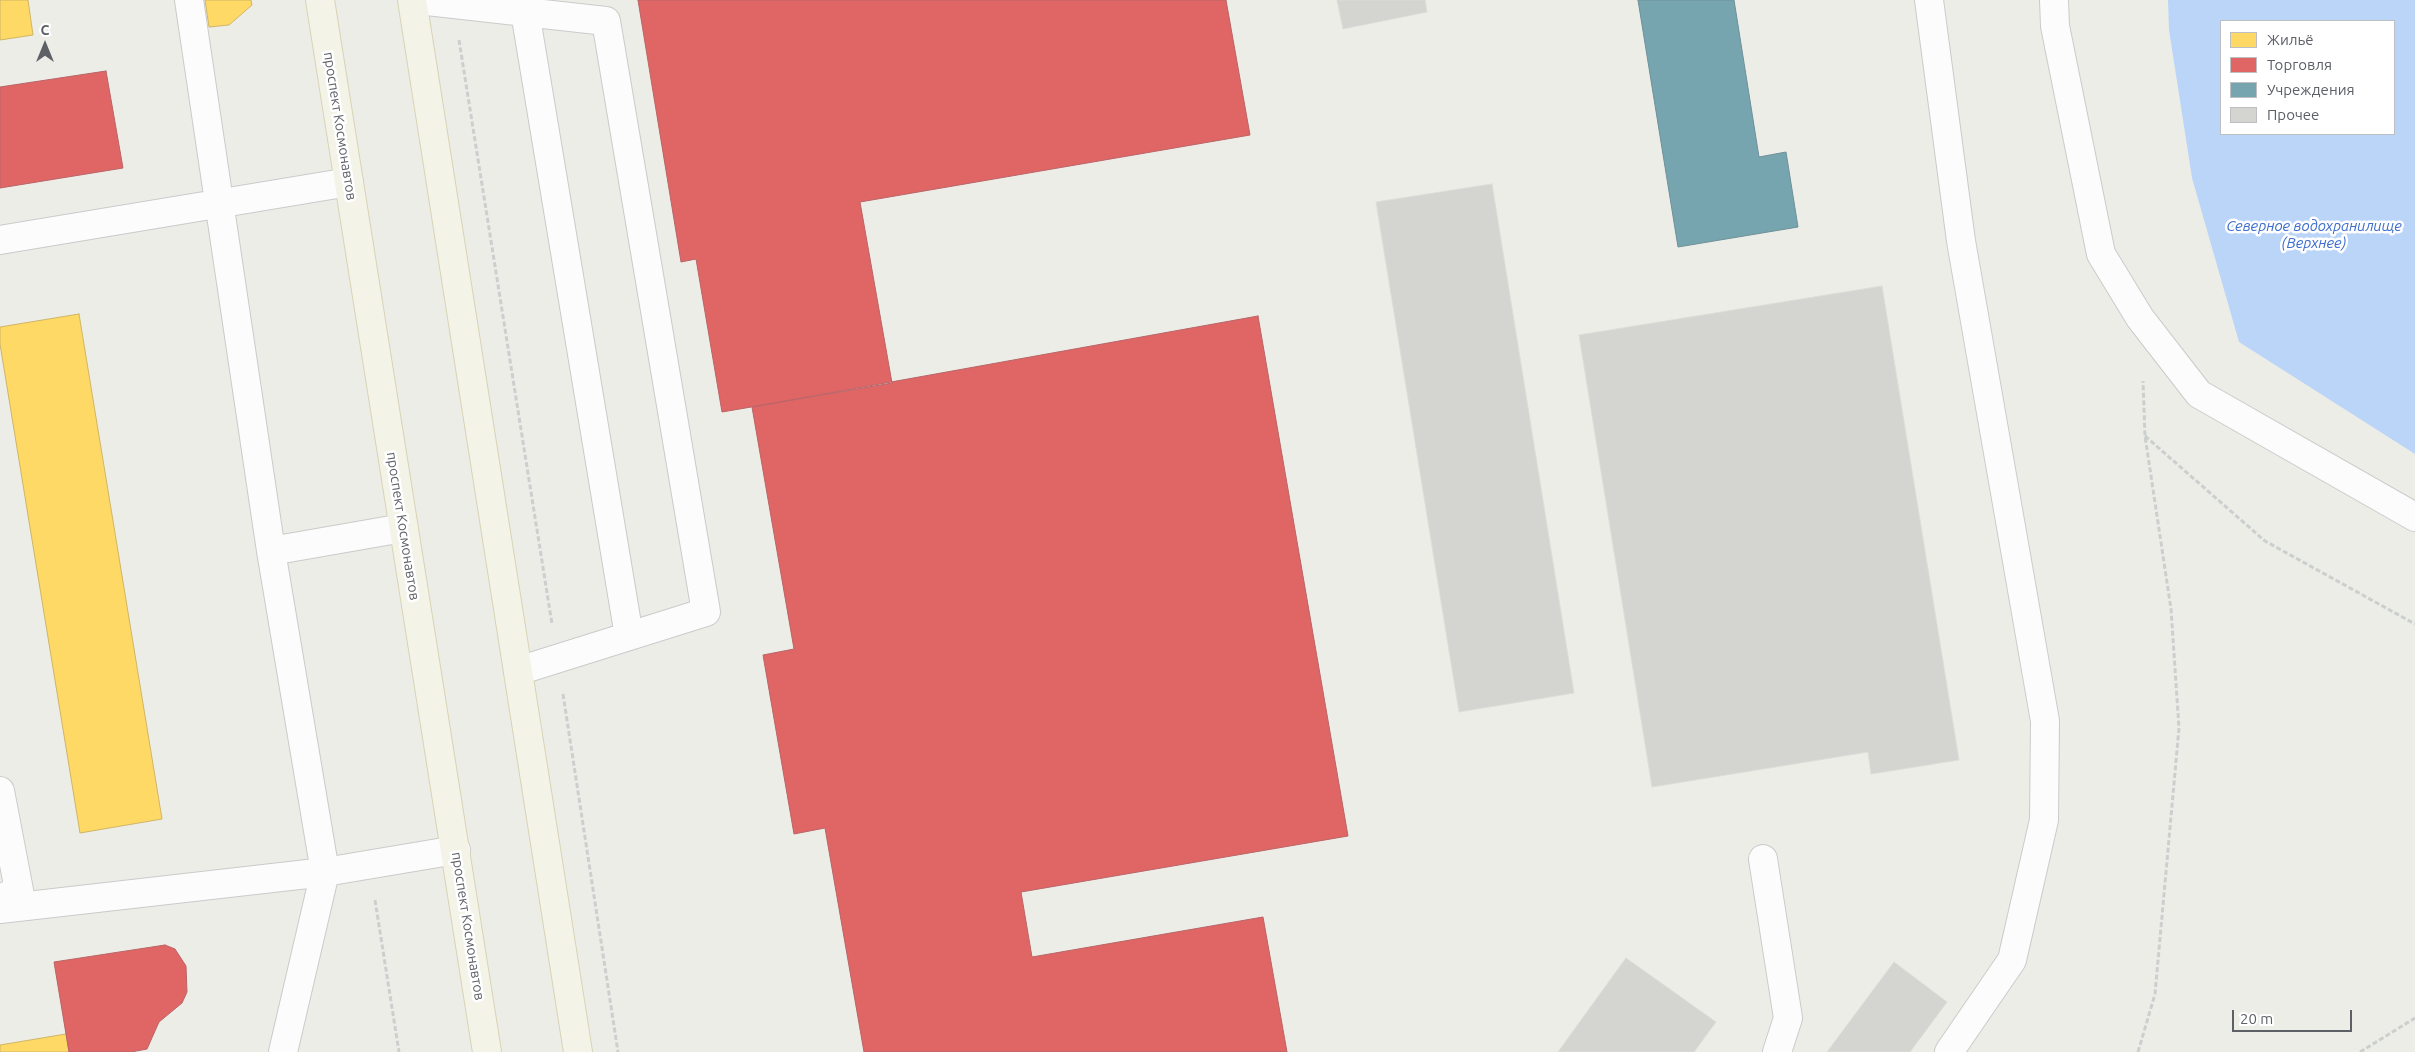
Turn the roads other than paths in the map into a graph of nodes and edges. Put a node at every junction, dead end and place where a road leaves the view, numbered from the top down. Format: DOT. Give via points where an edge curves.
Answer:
graph roads {
  1 [pos="189,0"];
  2 [pos="320,0"];
  3 [pos="412,0"];
  4 [pos="418,0"];
  5 [pos="1929,0"];
  6 [pos="2054,0"];
  7 [pos="525,12"];
  8 [pos="349,182"];
  9 [pos="220,205"];
  10 [pos="0,240"];
  11 [pos="2415,516"];
  12 [pos="403,528"];
  13 [pos="271,551"];
  14 [pos="629,636"];
  15 [pos="518,671"];
  16 [pos="0,791"];
  17 [pos="456,850"];
  18 [pos="1762,859"];
  19 [pos="325,872"];
  20 [pos="7,902"];
  21 [pos="283,1052"];
  22 [pos="487,1052"];
  23 [pos="578,1052"];
  24 [pos="1777,1052"];
  25 [pos="1949,1052"];
  1 -- 9 [label="street"];
  2 -- 8 [label="main road, проспект Космонавтов"];
  3 -- 15 [label="main road"];
  4 -- 7 [label="street"];
  5 -- 25 [label="street" via="1961,240 2045,721 2044,820 2012,960"];
  6 -- 11 [label="street" via="2055,26 2101,254 2140,318 2199,394"];
  7 -- 14 [label="street"];
  7 -- 14 [label="street" via="606,21 706,612"];
  8 -- 9 [label="street"];
  8 -- 12 [label="main road, проспект Космонавтов"];
  9 -- 10 [label="street"];
  9 -- 13 [label="street"];
  12 -- 13 [label="street"];
  12 -- 17 [label="main road, проспект Космонавтов"];
  13 -- 19 [label="street"];
  14 -- 15 [label="street"];
  15 -- 23 [label="main road"];
  16 -- 20 [label="street"];
  17 -- 19 [label="street"];
  17 -- 22 [label="main road, проспект Космонавтов"];
  18 -- 24 [label="street" via="1788,1018"];
  19 -- 20 [label="street"];
  19 -- 21 [label="street"];
}
